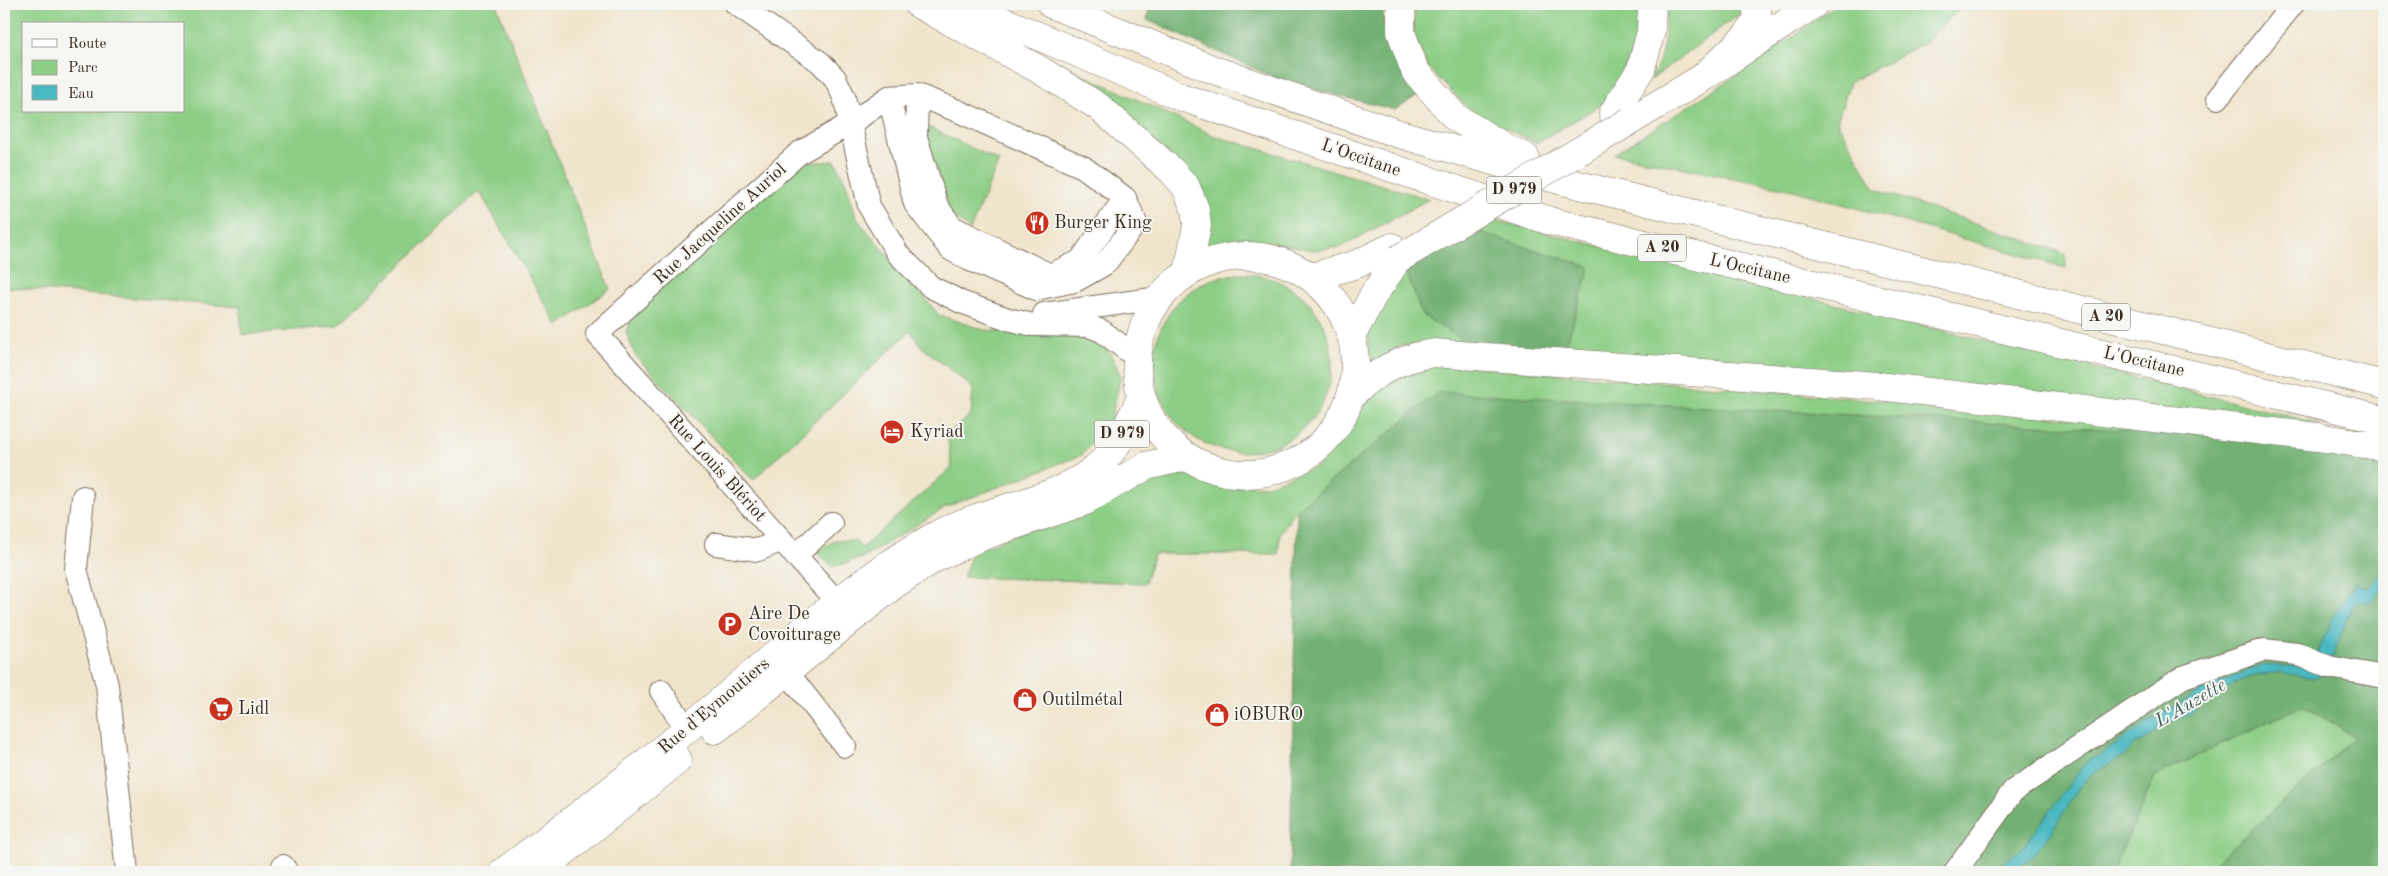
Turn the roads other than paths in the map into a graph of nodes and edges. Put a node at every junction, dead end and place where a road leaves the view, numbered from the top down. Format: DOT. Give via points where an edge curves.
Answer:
graph roads {
  1 [pos="736,4"];
  2 [pos="918,4"];
  3 [pos="963,4"];
  4 [pos="1051,4"];
  5 [pos="1401,4"];
  6 [pos="1652,4"];
  7 [pos="1814,4"];
  8 [pos="2293,4"];
  9 [pos="1764,9"];
  10 [pos="1702,78"];
  11 [pos="917,95"];
  12 [pos="889,97"];
  13 [pos="2218,98"];
  14 [pos="1622,117"];
  15 [pos="851,124"];
  16 [pos="1595,188"];
  17 [pos="1124,198"];
  18 [pos="1395,253"];
  19 [pos="1188,272"];
  20 [pos="1312,277"];
  21 [pos="1159,298"];
  22 [pos="1008,319"];
  23 [pos="597,334"];
  24 [pos="1352,335"];
  25 [pos="1136,358"];
  26 [pos="2384,385"];
  27 [pos="1352,395"];
  28 [pos="1141,398"];
  29 [pos="2384,420"];
  30 [pos="2384,447"];
  31 [pos="1185,457"];
  32 [pos="82,497"];
  33 [pos="831,523"];
  34 [pos="716,544"];
  35 [pos="789,548"];
  36 [pos="837,602"];
  37 [pos="787,672"];
  38 [pos="2384,677"];
  39 [pos="661,691"];
  40 [pos="687,729"];
  41 [pos="845,746"];
  42 [pos="127,872"];
  43 [pos="282,872"];
  44 [pos="287,872"];
  45 [pos="503,872"];
  46 [pos="539,872"];
  47 [pos="1955,872"];
  1 -- 15 [label="street" via="820,62 835,78"];
  2 -- 19 [label="main road" via="1040,70 1100,107 1172,171 1186,186 1195,209 1197,225"];
  3 -- 29 [label="main road, L'Occitane / A 20" via="1181,97 1553,222"];
  4 -- 16 [label="main road, L'Occitane / A 20" via="1214,70 1396,133"];
  5 -- 16 [label="main road" via="1402,32 1415,71 1455,117 1504,147"];
  6 -- 14 [label="main road" via="1651,31 1641,69"];
  7 -- 10 [label="main road, D 979"];
  8 -- 13 [label="street"];
  9 -- 10 [label="main road" via="1747,35"];
  9 -- 14 [label="main road, D 979" via="1647,94"];
  10 -- 14 [label="main road, D 979"];
  11 -- 12 [label="street"];
  11 -- 17 [label="street" via="958,110 1083,167"];
  11 -- 17 [label="street" via="916,137 937,206 952,227 1050,275 1080,262"];
  12 -- 15 [label="street, Rue Jacqueline Auriol"];
  12 -- 17 [label="street" via="915,204 950,249 1036,289 1075,281 1105,264 1136,223"];
  14 -- 18 [label="main road, D 979, bridge"];
  15 -- 22 [label="street" via="869,206 898,254 931,287"];
  15 -- 23 [label="street, Rue Jacqueline Auriol" via="800,154"];
  16 -- 26 [label="main road, L'Occitane / A 20"];
  18 -- 20 [label="main road, D 979"];
  18 -- 24 [label="main road, D 979"];
  19 -- 20 [label="main road" via="1218,259 1250,255 1283,262"];
  19 -- 21 [label="main road"];
  20 -- 24 [label="main road" via="1337,302"];
  21 -- 22 [label="street"];
  21 -- 25 [label="main road" via="1144,327"];
  22 -- 25 [label="street" via="1033,325 1088,326 1102,331"];
  23 -- 35 [label="street, Rue Louis Blériot"];
  24 -- 27 [label="main road" via="1356,355"];
  25 -- 28 [label="main road"];
  27 -- 30 [label="main road" via="1368,379 1390,366 1411,356 1434,353 1878,386"];
  27 -- 31 [label="main road" via="1338,426 1314,451 1284,468 1250,475 1216,471"];
  28 -- 31 [label="main road" via="1158,431"];
  28 -- 36 [label="main road, Rue d'Eymoutiers / D 979" via="1114,448 1077,482 943,532"];
  31 -- 37 [label="main road, D 979" via="1146,466 1082,502 983,536 942,554 895,584"];
  32 -- 42 [label="street" via="76,569 107,684"];
  33 -- 35 [label="street"];
  34 -- 35 [label="street" via="758,550"];
  35 -- 36 [label="street, Rue Louis Blériot"];
  36 -- 40 [label="main road, Rue d'Eymoutiers / D 979"];
  37 -- 41 [label="street"];
  37 -- 46 [label="main road, D 979"];
  38 -- 47 [label="street" via="2329,666 2299,655 2264,650 2182,677 2013,791"];
  39 -- 40 [label="street"];
  40 -- 45 [label="main road, Rue d'Eymoutiers / D 979"];
  43 -- 44 [label="street" via="283,866"];
}
